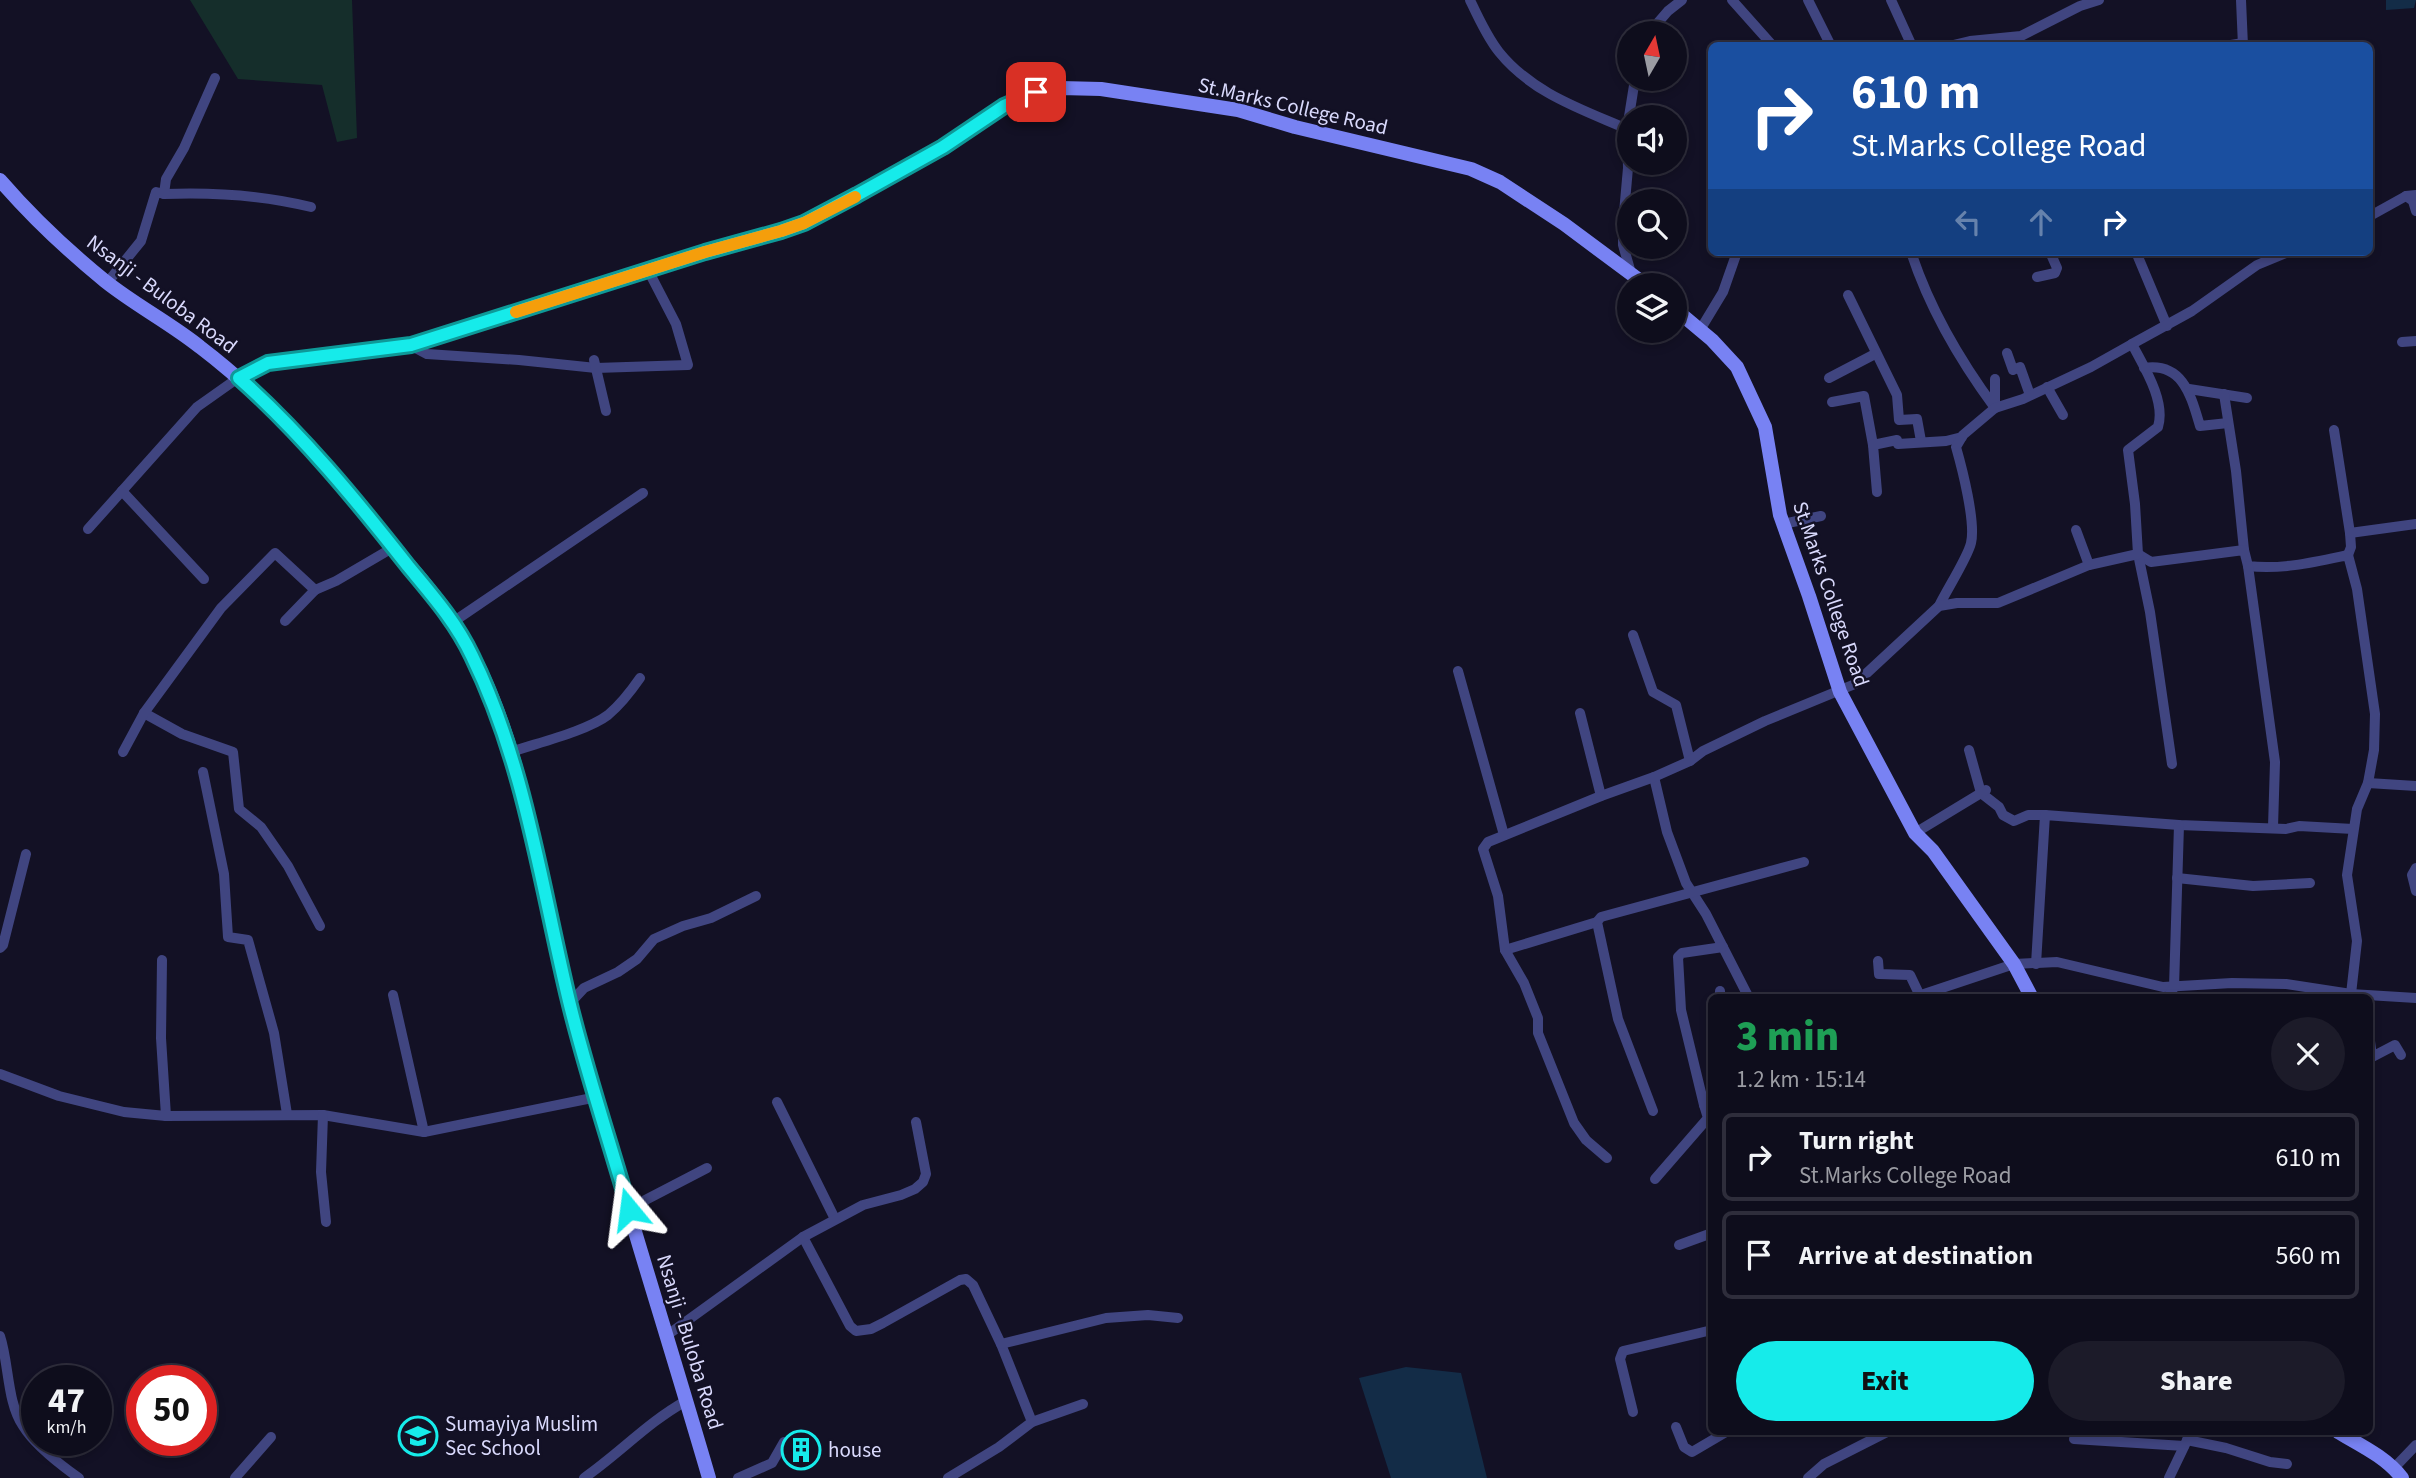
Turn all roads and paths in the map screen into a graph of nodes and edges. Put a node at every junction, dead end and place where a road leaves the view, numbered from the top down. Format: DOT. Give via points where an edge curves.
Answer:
graph roads {
  1 [pos="1470,0"];
  2 [pos="1682,0"];
  3 [pos="1732,0"];
  4 [pos="1808,0"];
  5 [pos="1891,0"];
  6 [pos="2099,0"];
  7 [pos="2241,0"];
  8 [pos="1659,21"];
  9 [pos="2024,41"];
  10 [pos="1769,42"];
  11 [pos="1829,42"];
  12 [pos="1910,42"];
  13 [pos="1966,42"];
  14 [pos="2243,42"];
  15 [pos="215,78"];
  16 [pos="1617,124"];
  17 [pos="1628,175"];
  18 [pos="0,180"];
  19 [pos="164,194"];
  20 [pos="2411,195"];
  21 [pos="311,207"];
  22 [pos="2416,211"];
  23 [pos="2373,214"];
  24 [pos="1736,256"];
  25 [pos="1913,256"];
  26 [pos="2052,256"];
  27 [pos="2138,256"];
  28 [pos="2254,256"];
  29 [pos="2278,256"];
  30 [pos="2257,265"];
  31 [pos="648,270"];
  32 [pos="1631,273"];
  33 [pos="2037,277"];
  34 [pos="107,283"];
  35 [pos="1847,295"];
  36 [pos="1687,319"];
  37 [pos="2167,326"];
  38 [pos="1700,330"];
  39 [pos="2416,341"];
  40 [pos="2402,342"];
  41 [pos="2132,344"];
  42 [pos="411,345"];
  43 [pos="2007,353"];
  44 [pos="1875,354"];
  45 [pos="595,364"];
  46 [pos="2144,368"];
  47 [pos="239,378"];
  48 [pos="1829,378"];
  49 [pos="1995,379"];
  50 [pos="2047,387"];
  51 [pos="2189,389"];
  52 [pos="2224,394"];
  53 [pos="2030,395"];
  54 [pos="2247,398"];
  55 [pos="1832,402"];
  56 [pos="1995,408"];
  57 [pos="606,411"];
  58 [pos="2063,415"];
  59 [pos="2228,423"];
  60 [pos="2334,430"];
  61 [pos="1962,437"];
  62 [pos="1920,441"];
  63 [pos="1873,446"];
  64 [pos="122,491"];
  65 [pos="1877,492"];
  66 [pos="643,493"];
  67 [pos="1821,516"];
  68 [pos="1783,524"];
  69 [pos="2416,524"];
  70 [pos="88,529"];
  71 [pos="2076,530"];
  72 [pos="2350,533"];
  73 [pos="394,547"];
  74 [pos="2244,550"];
  75 [pos="2138,554"];
  76 [pos="2348,555"];
  77 [pos="2090,565"];
  78 [pos="2248,566"];
  79 [pos="204,579"];
  80 [pos="315,590"];
  81 [pos="1939,606"];
  82 [pos="285,621"];
  83 [pos="453,622"];
  84 [pos="1633,635"];
  85 [pos="1458,671"];
  86 [pos="640,678"];
  87 [pos="1840,692"];
  88 [pos="144,713"];
  89 [pos="1580,713"];
  90 [pos="1969,750"];
  91 [pos="123,752"];
  92 [pos="511,752"];
  93 [pos="1690,761"];
  94 [pos="2172,764"];
  95 [pos="203,772"];
  96 [pos="1654,777"];
  97 [pos="2368,783"];
  98 [pos="2416,786"];
  99 [pos="1984,791"];
  100 [pos="1601,796"];
  101 [pos="2045,815"];
  102 [pos="2179,825"];
  103 [pos="2273,827"];
  104 [pos="2353,829"];
  105 [pos="1914,833"];
  106 [pos="1504,835"];
  107 [pos="26,854"];
  108 [pos="1804,862"];
  109 [pos="2416,868"];
  110 [pos="2177,878"];
  111 [pos="2310,883"];
  112 [pos="2416,891"];
  113 [pos="1694,892"];
  114 [pos="756,896"];
  115 [pos="1597,922"];
  116 [pos="320,926"];
  117 [pos="1723,947"];
  118 [pos="0,948"];
  119 [pos="1505,950"];
  120 [pos="162,960"];
  121 [pos="1878,961"];
  122 [pos="2014,964"];
  123 [pos="2036,964"];
  124 [pos="2171,992"];
  125 [pos="1747,994"];
  126 [pos="1917,994"];
  127 [pos="1927,994"];
  128 [pos="2030,994"];
  129 [pos="2346,994"];
  130 [pos="2358,994"];
  131 [pos="393,995"];
  132 [pos="2373,997"];
  133 [pos="2416,998"];
  134 [pos="570,1003"];
  135 [pos="2401,1055"];
  136 [pos="2373,1056"];
  137 [pos="0,1074"];
  138 [pos="597,1097"];
  139 [pos="777,1102"];
  140 [pos="1708,1109"];
  141 [pos="1653,1111"];
  142 [pos="287,1114"];
  143 [pos="323,1115"];
  144 [pos="166,1116"];
  145 [pos="916,1122"];
  146 [pos="424,1132"];
  147 [pos="1607,1158"];
  148 [pos="707,1168"];
  149 [pos="1655,1179"];
  150 [pos="629,1209"];
  151 [pos="835,1219"];
  152 [pos="327,1222"];
  153 [pos="1708,1234"];
  154 [pos="803,1237"];
  155 [pos="1678,1245"];
  156 [pos="1178,1318"];
  157 [pos="1708,1331"];
  158 [pos="0,1336"];
  159 [pos="666,1336"];
  160 [pos="1001,1344"];
  161 [pos="686,1401"];
  162 [pos="1083,1404"];
  163 [pos="1633,1412"];
  164 [pos="1032,1422"];
  165 [pos="1676,1427"];
  166 [pos="1721,1435"];
  167 [pos="1881,1435"];
  168 [pos="2342,1435"];
  169 [pos="271,1437"];
  170 [pos="2074,1439"];
  171 [pos="2187,1439"];
  172 [pos="784,1442"];
  173 [pos="2416,1445"];
  174 [pos="2287,1464"];
  175 [pos="2398,1473"];
  176 [pos="79,1478"];
  177 [pos="235,1478"];
  178 [pos="584,1478"];
  179 [pos="709,1478"];
  180 [pos="738,1478"];
  181 [pos="948,1478"];
  182 [pos="1808,1478"];
  183 [pos="2169,1478"];
  1 -- 16 [label="street" via="1499,51 1534,86"];
  2 -- 8 [label="street"];
  3 -- 10 [label="street"];
  4 -- 11 [label="street"];
  5 -- 12 [label="street"];
  6 -- 9 [label="street" via="2080,6"];
  7 -- 14 [label="street"];
  9 -- 13 [label="street"];
  15 -- 19 [label="street" via="166,179"];
  17 -- 32 [label="street" via="1623,245"];
  18 -- 34 [label="main road, Nsanji - Buloba Road" via="50,234"];
  19 -- 21 [label="street" via="234,193"];
  19 -- 34 [label="street" via="156,192 141,242"];
  20 -- 22 [label="street"];
  20 -- 23 [label="street"];
  24 -- 38 [label="street" via="1723,292"];
  25 -- 56 [label="street" via="1973,378"];
  26 -- 33 [label="street" via="2055,273"];
  27 -- 37 [label="street"];
  28 -- 30 [label="street"];
  29 -- 30 [label="street"];
  30 -- 37 [label="street"];
  31 -- 32 [label="main road, St.Marks College Road" via="804,223 943,147 1004,106 1036,92 1061,88 1101,89 1238,110 1471,169 1522,196"];
  31 -- 42 [label="main road, St.Marks College Road"];
  31 -- 45 [label="street" via="676,324 688,365"];
  34 -- 47 [label="main road, Nsanji - Buloba Road"];
  35 -- 44 [label="street"];
  36 -- 38 [label="main road, St.Marks College Road"];
  37 -- 41 [label="street"];
  38 -- 68 [label="main road, St.Marks College Road" via="1737,367 1765,427"];
  39 -- 40 [label="street"];
  41 -- 46 [label="street"];
  41 -- 50 [label="street"];
  42 -- 45 [label="street" via="426,354"];
  42 -- 47 [label="main road, St.Marks College Road" via="268,363"];
  43 -- 53 [label="street" via="2013,370 2020,367"];
  44 -- 48 [label="street"];
  44 -- 62 [label="street" via="1897,395 1899,420 1917,419"];
  45 -- 57 [label="street"];
  46 -- 51 [label="street" via="2174,372"];
  46 -- 75 [label="street" via="2161,415 2158,427 2128,450"];
  47 -- 64 [label="street" via="197,407"];
  47 -- 73 [label="main road, Nsanji - Buloba Road" via="305,442"];
  49 -- 56 [label="street"];
  50 -- 53 [label="street"];
  50 -- 58 [label="street"];
  51 -- 52 [label="street"];
  51 -- 59 [label="street" via="2200,426"];
  52 -- 54 [label="street"];
  52 -- 59 [label="street"];
  53 -- 56 [label="street"];
  55 -- 63 [label="street" via="1864,396"];
  56 -- 61 [label="street"];
  59 -- 74 [label="street"];
  60 -- 72 [label="street"];
  61 -- 62 [label="street"];
  61 -- 81 [label="street" via="1956,447 1969,503 1971,543"];
  62 -- 63 [label="street"];
  63 -- 65 [label="street"];
  64 -- 70 [label="street"];
  64 -- 79 [label="street"];
  66 -- 83 [label="street"];
  67 -- 68 [label="street"];
  68 -- 87 [label="main road, St.Marks College Road"];
  69 -- 72 [label="street"];
  71 -- 77 [label="street"];
  72 -- 76 [label="street"];
  73 -- 80 [label="street"];
  73 -- 83 [label="main road, Nsanji - Buloba Road"];
  74 -- 75 [label="street" via="2151,562"];
  74 -- 78 [label="street"];
  75 -- 77 [label="street"];
  75 -- 94 [label="street"];
  76 -- 78 [label="street" via="2266,568"];
  76 -- 97 [label="street" via="2375,714"];
  77 -- 81 [label="street" via="1998,603"];
  78 -- 103 [label="street" via="2275,762"];
  80 -- 82 [label="street"];
  80 -- 88 [label="street" via="275,552 221,608"];
  81 -- 87 [label="street" via="1855,684"];
  83 -- 92 [label="main road, Nsanji - Buloba Road" via="494,704"];
  84 -- 93 [label="street" via="1653,692 1676,705"];
  85 -- 106 [label="street"];
  86 -- 92 [label="street" via="606,716"];
  87 -- 93 [label="street" via="1765,721"];
  87 -- 105 [label="main road, St.Marks College Road"];
  88 -- 91 [label="street"];
  88 -- 116 [label="street" via="182,734 233,752 239,809 261,827"];
  89 -- 100 [label="street"];
  90 -- 99 [label="street"];
  92 -- 134 [label="main road, Nsanji - Buloba Road"];
  93 -- 96 [label="street"];
  95 -- 142 [label="street" via="224,874 228,937 248,940 274,1033"];
  96 -- 100 [label="street"];
  96 -- 113 [label="street" via="1667,832 1686,883"];
  97 -- 98 [label="street"];
  97 -- 104 [label="street"];
  99 -- 101 [label="street" via="2003,815 2014,821"];
  99 -- 105 [label="street"];
  100 -- 106 [label="street"];
  101 -- 102 [label="street"];
  101 -- 123 [label="street"];
  102 -- 103 [label="street"];
  102 -- 110 [label="street"];
  103 -- 104 [label="street"];
  104 -- 130 [label="street" via="2347,875 2357,941"];
  105 -- 122 [label="main road, St.Marks College Road" via="1933,851"];
  106 -- 119 [label="street" via="1483,849 1497,896"];
  107 -- 118 [label="street"];
  108 -- 113 [label="street"];
  109 -- 112 [label="street" via="2412,875"];
  110 -- 111 [label="street" via="2253,886"];
  110 -- 124 [label="street"];
  113 -- 115 [label="street" via="1601,917"];
  113 -- 117 [label="street"];
  114 -- 134 [label="street" via="654,939 637,959 584,988"];
  115 -- 119 [label="street"];
  115 -- 141 [label="street" via="1618,1019"];
  117 -- 125 [label="street"];
  117 -- 140 [label="street" via="1678,957 1681,1010"];
  119 -- 147 [label="street" via="1538,1018 1538,1033 1574,1123"];
  120 -- 144 [label="street"];
  121 -- 126 [label="street" via="1879,974 1910,975"];
  122 -- 123 [label="street"];
  122 -- 127 [label="street"];
  122 -- 128 [label="main road, St.Marks College Road"];
  123 -- 124 [label="street" via="2074,965"];
  124 -- 129 [label="street" via="2263,983"];
  131 -- 146 [label="street"];
  132 -- 133 [label="street"];
  134 -- 138 [label="main road, Nsanji - Buloba Road"];
  135 -- 136 [label="street" via="2395,1045"];
  137 -- 144 [label="street" via="79,1102"];
  138 -- 146 [label="street"];
  138 -- 150 [label="main road, Nsanji - Buloba Road"];
  139 -- 151 [label="street"];
  140 -- 149 [label="street" via="1708,1118"];
  142 -- 143 [label="street"];
  142 -- 144 [label="street"];
  143 -- 146 [label="street"];
  143 -- 152 [label="street" via="321,1172"];
  145 -- 151 [label="street" via="925,1162 923,1182"];
  148 -- 150 [label="street"];
  150 -- 159 [label="main road, Nsanji - Buloba Road"];
  151 -- 154 [label="street"];
  153 -- 155 [label="street"];
  154 -- 159 [label="street"];
  154 -- 160 [label="street" via="856,1331 871,1329 966,1279"];
  156 -- 160 [label="street" via="1106,1318"];
  157 -- 163 [label="street" via="1623,1351 1620,1359"];
  158 -- 176 [label="street" via="22,1426 55,1461"];
  159 -- 161 [label="main road, Nsanji - Buloba Road"];
  160 -- 164 [label="street"];
  161 -- 178 [label="street" via="642,1429"];
  161 -- 179 [label="main road, Nsanji - Buloba Road"];
  162 -- 164 [label="street"];
  164 -- 181 [label="street"];
  165 -- 166 [label="street" via="1684,1447 1692,1452"];
  167 -- 182 [label="street" via="1824,1464"];
  168 -- 175 [label="main road"];
  169 -- 177 [label="street"];
  170 -- 171 [label="street"];
  171 -- 174 [label="street"];
  171 -- 183 [label="street"];
  172 -- 180 [label="street" via="772,1463"];
  173 -- 175 [label="street"];
}
